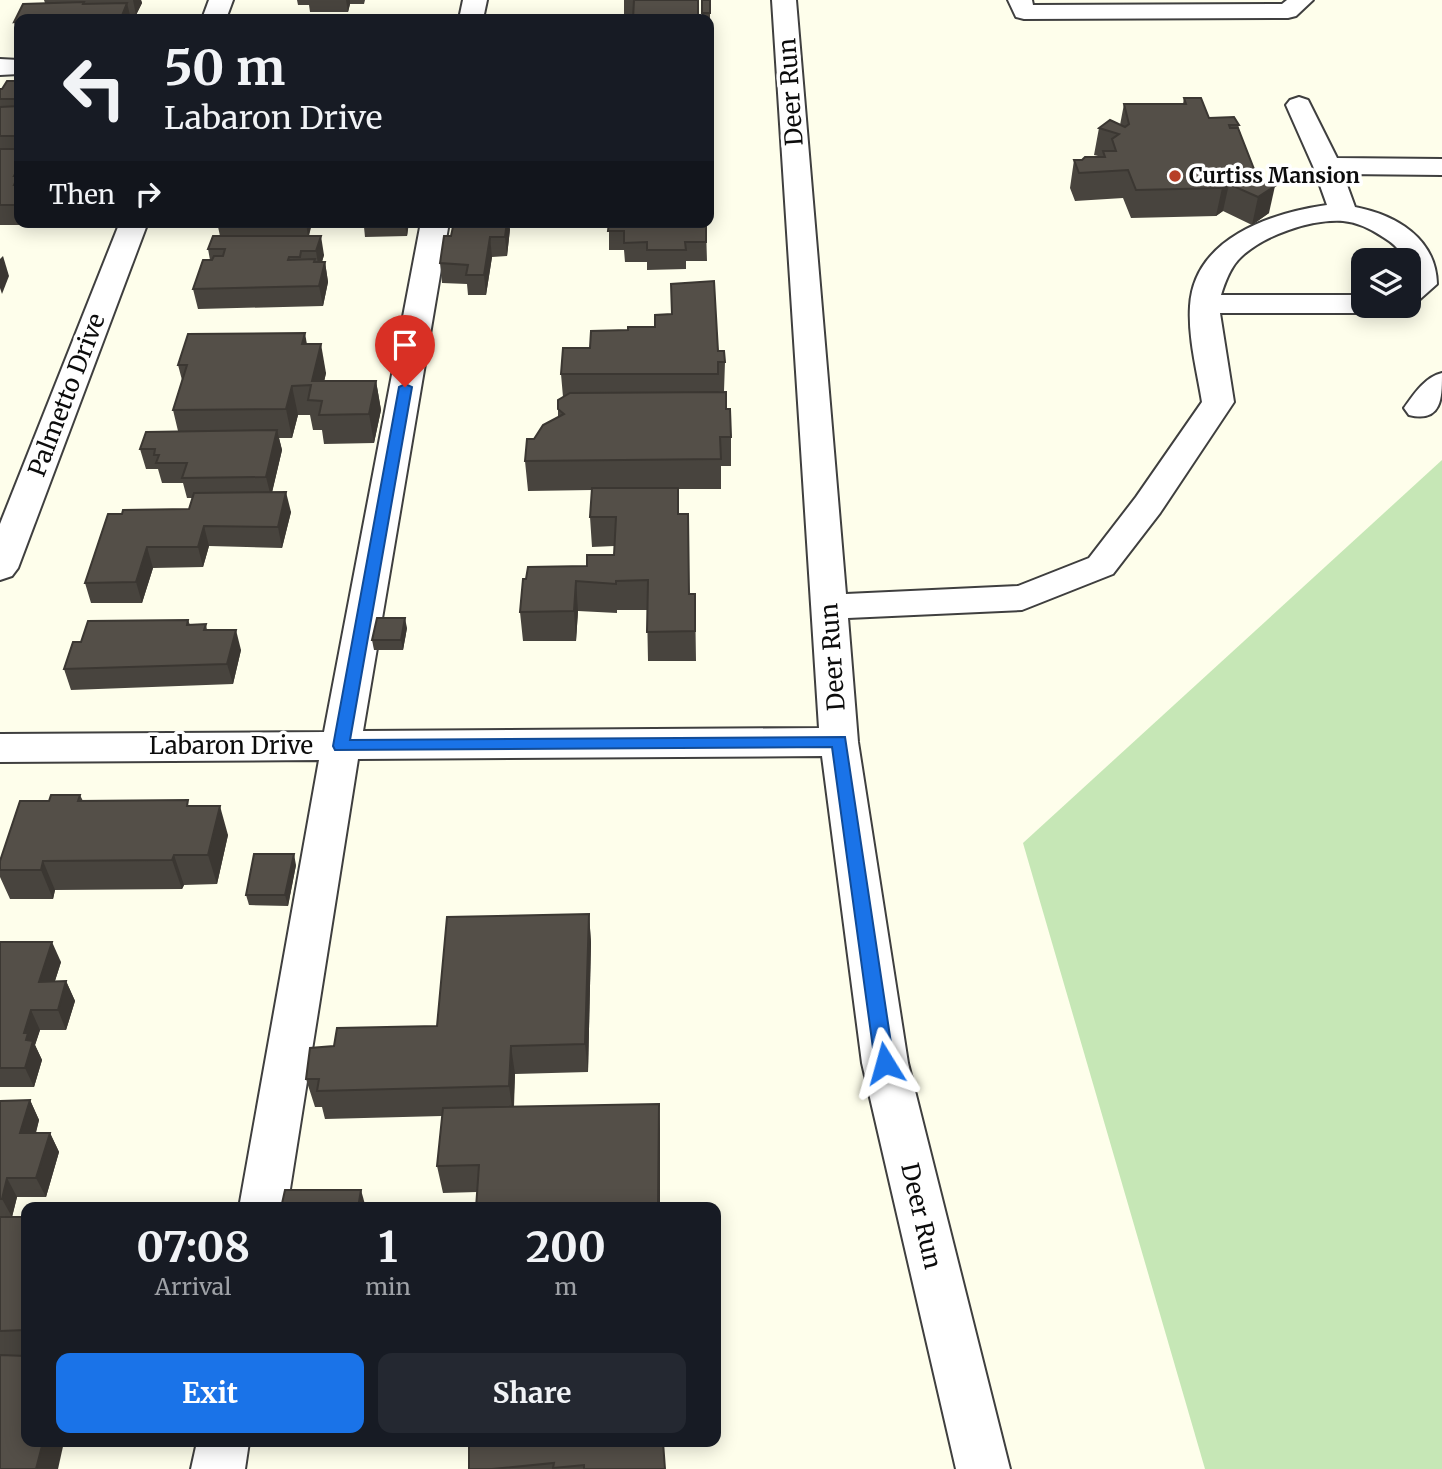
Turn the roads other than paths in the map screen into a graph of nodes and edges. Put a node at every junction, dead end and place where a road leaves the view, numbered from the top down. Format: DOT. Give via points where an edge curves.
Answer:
graph roads {
  1 [pos="784,0"];
  2 [pos="1020,0"];
  3 [pos="1301,0"];
  4 [pos="1193,6"];
  5 [pos="1299,105"];
  6 [pos="1327,166"];
  7 [pos="1442,167"];
  8 [pos="1343,212"];
  9 [pos="132,228"];
  10 [pos="434,228"];
  11 [pos="1424,289"];
  12 [pos="1205,304"];
  13 [pos="1351,305"];
  14 [pos="1442,382"];
  15 [pos="1420,408"];
  16 [pos="0,568"];
  17 [pos="830,607"];
  18 [pos="839,741"];
  19 [pos="341,746"];
  20 [pos="0,748"];
  21 [pos="263,1202"];
  22 [pos="222,1447"];
  23 [pos="218,1469"];
  24 [pos="983,1469"];
  1 -- 17 [label="street, Deer Run"];
  2 -- 4 [label="street" via="1024,12"];
  3 -- 4 [label="street" via="1288,11"];
  5 -- 6 [label="street"];
  6 -- 7 [label="street"];
  6 -- 8 [label="street"];
  8 -- 11 [label="street" via="1405,236 1419,256"];
  8 -- 12 [label="street" via="1271,228 1230,251"];
  9 -- 16 [label="street, Palmetto Drive"];
  10 -- 19 [label="street"];
  12 -- 13 [label="street"];
  12 -- 17 [label="street" via="1218,402 1101,566 1022,598"];
  14 -- 15 [label="street"];
  17 -- 18 [label="street, Deer Run"];
  18 -- 19 [label="street, Labaron Drive"];
  18 -- 24 [label="street, Deer Run" via="885,1063"];
  19 -- 20 [label="street, Labaron Drive"];
  19 -- 21 [label="street"];
  22 -- 23 [label="street"];
}
